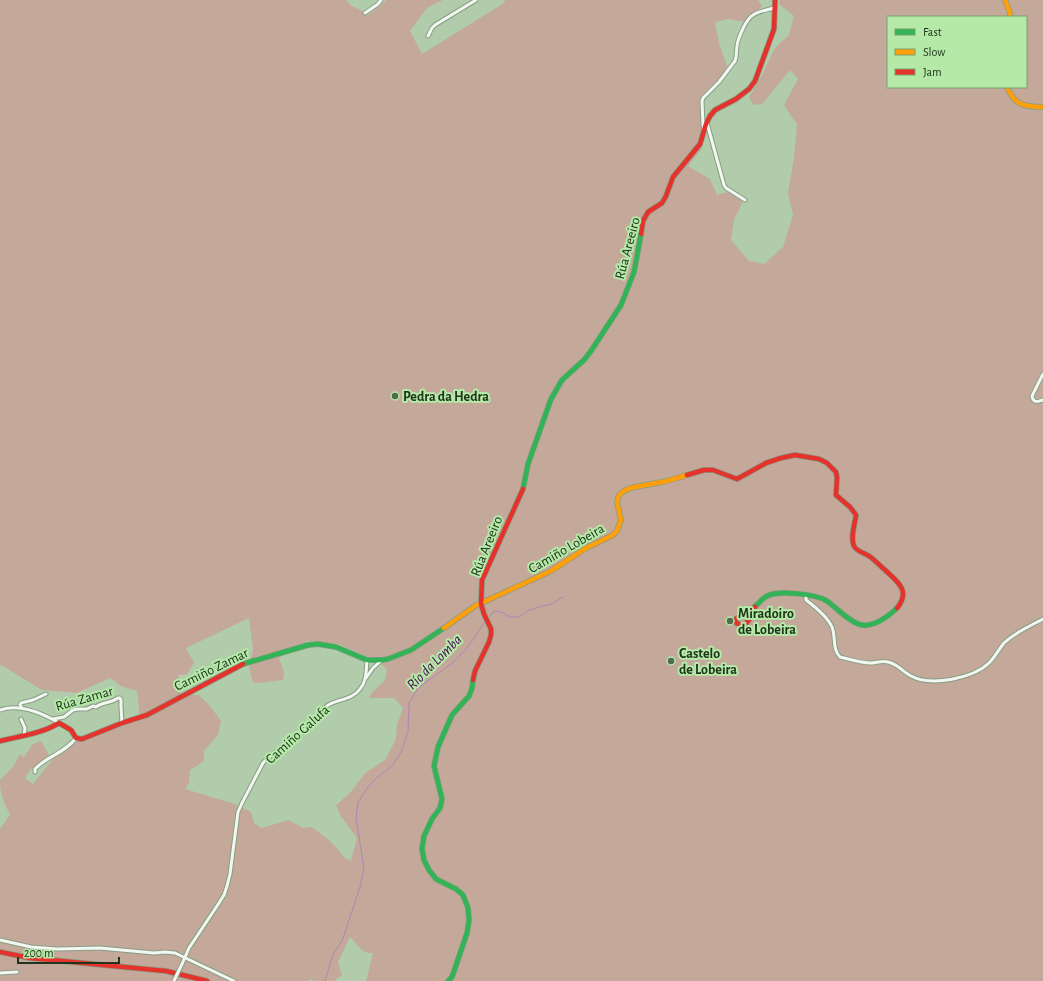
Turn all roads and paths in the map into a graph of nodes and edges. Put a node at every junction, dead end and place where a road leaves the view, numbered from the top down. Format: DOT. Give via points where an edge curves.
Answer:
graph roads {
  1 [pos="381,0"];
  2 [pos="476,0"];
  3 [pos="775,0"];
  4 [pos="1005,0"];
  5 [pos="774,8"];
  6 [pos="365,13"];
  7 [pos="1010,16"];
  8 [pos="428,36"];
  9 [pos="1007,88"];
  10 [pos="1043,107"];
  11 [pos="707,122"];
  12 [pos="704,129"];
  13 [pos="745,200"];
  14 [pos="1043,374"];
  15 [pos="1043,400"];
  16 [pos="806,595"];
  17 [pos="481,604"];
  18 [pos="755,607"];
  19 [pos="1043,619"];
  20 [pos="367,660"];
  21 [pos="382,660"];
  22 [pos="366,678"];
  23 [pos="46,694"];
  24 [pos="22,708"];
  25 [pos="0,710"];
  26 [pos="21,719"];
  27 [pos="52,719"];
  28 [pos="59,723"];
  29 [pos="122,723"];
  30 [pos="24,735"];
  31 [pos="76,738"];
  32 [pos="0,741"];
  33 [pos="35,772"];
  34 [pos="0,940"];
  35 [pos="0,952"];
  36 [pos="185,958"];
  37 [pos="17,972"];
  38 [pos="0,973"];
  39 [pos="174,981"];
  40 [pos="207,981"];
  41 [pos="234,981"];
  42 [pos="448,981"];
  1 -- 6 [label="street"];
  2 -- 8 [label="street" via="435,25"];
  3 -- 5 [label="main road, Rúa Areeiro"];
  4 -- 7 [label="main road"];
  5 -- 11 [label="main road, Rúa Areeiro" via="774,29 756,81 736,99 715,110"];
  5 -- 12 [label="street, Rúa Areeiro" via="753,14 744,26 737,45 735,61 703,98"];
  9 -- 10 [label="main road" via="1009,95 1017,102"];
  11 -- 12 [label="main road, Rúa Areeiro"];
  11 -- 13 [label="street" via="724,185"];
  12 -- 17 [label="main road, Rúa Areeiro" via="700,144 673,177 662,203 645,217 634,272 621,305 592,351 562,380 551,399 528,464 522,491 482,580"];
  14 -- 15 [label="street" via="1032,399 1037,402"];
  16 -- 17 [label="main road, Camiño Lobeira" via="822,598 858,625 864,626 894,612 900,605 903,595 897,581 872,558 855,548 853,538 856,515 836,495 837,478 834,469 819,459 795,455 766,463 738,478 704,470 630,488 619,495 617,502 621,520 617,531 612,535 586,548 551,571"];
  16 -- 18 [label="main road, Camiño Lobeira" via="772,594"];
  16 -- 19 [label="street" via="806,600 831,624 835,648 840,657 871,663 884,661 924,680 949,680 966,676 989,663 1012,636"];
  17 -- 21 [label="main road, Camiño Zamar" via="456,618 411,650"];
  17 -- 42 [label="main road, Rúa Areeiro" via="491,635 476,671 471,692 452,715 438,747 434,766 442,799 440,808 424,836 422,849 424,860 436,879 463,895 468,908 467,933"];
  18 -- 18 [label="main road, Camiño Lobeira" via="748,623 736,624 735,620"];
  20 -- 21 [label="main road, Camiño Zamar"];
  20 -- 22 [label="street"];
  20 -- 29 [label="main road, Camiño Zamar" via="336,647 308,645 246,662 150,713"];
  21 -- 22 [label="street, Camiño Galufa"];
  22 -- 36 [label="street, Camiño Galufa" via="358,692 330,704 309,726 263,763 238,812 230,874 224,895"];
  23 -- 24 [label="street, Rúa Zamar" via="21,703"];
  24 -- 25 [label="street"];
  24 -- 27 [label="street"];
  26 -- 30 [label="street" via="25,728"];
  27 -- 28 [label="street"];
  27 -- 29 [label="street, Rúa Zamar" via="64,717 73,710 96,707 120,698"];
  28 -- 30 [label="main road, Rúa Zamar" via="49,729"];
  28 -- 31 [label="main road, Rúa Zamar" via="74,732"];
  29 -- 31 [label="main road" via="82,739"];
  30 -- 32 [label="main road, Rúa Zamar"];
  31 -- 33 [label="street" via="60,753 38,766"];
  34 -- 36 [label="street" via="57,949 100,948 165,952"];
  35 -- 40 [label="main road" via="30,958 166,971"];
  36 -- 39 [label="street, Camiño Galufa, bridge"];
  36 -- 41 [label="street"];
  37 -- 38 [label="street"];
}
